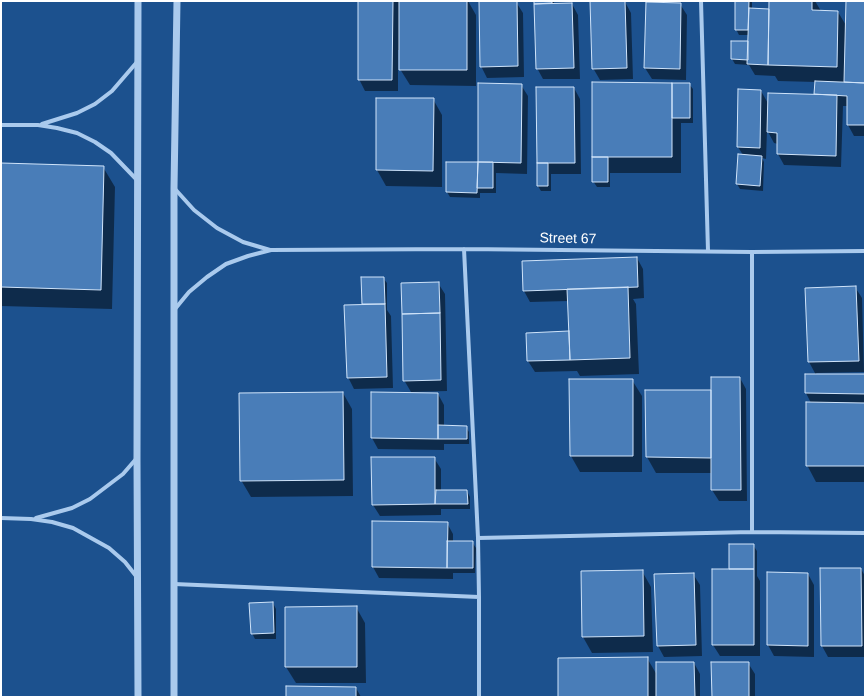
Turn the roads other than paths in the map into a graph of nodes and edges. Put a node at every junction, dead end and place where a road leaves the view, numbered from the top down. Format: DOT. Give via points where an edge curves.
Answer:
graph roads {
  1 [pos="138,1"];
  2 [pos="177,1"];
  3 [pos="701,1"];
  4 [pos="138,60"];
  5 [pos="1,125"];
  6 [pos="38,125"];
  7 [pos="139,182"];
  8 [pos="174,188"];
  9 [pos="464,249"];
  10 [pos="271,250"];
  11 [pos="708,251"];
  12 [pos="865,251"];
  13 [pos="752,252"];
  14 [pos="174,310"];
  15 [pos="137,458"];
  16 [pos="1,518"];
  17 [pos="31,518"];
  18 [pos="752,532"];
  19 [pos="865,533"];
  20 [pos="478,538"];
  21 [pos="138,578"];
  22 [pos="174,584"];
  23 [pos="479,597"];
  24 [pos="138,697"];
  25 [pos="174,697"];
  26 [pos="479,697"];
  1 -- 4 [label="street"];
  2 -- 8 [label="street"];
  3 -- 11 [label="street"];
  4 -- 6 [label="street" via="126,77 95,104 64,118"];
  4 -- 7 [label="street"];
  5 -- 6 [label="street"];
  6 -- 7 [label="street" via="77,133 95,142 111,153"];
  7 -- 15 [label="street"];
  8 -- 10 [label="street" via="194,210 217,228 243,242"];
  8 -- 14 [label="street"];
  9 -- 10 [label="street, Street 67"];
  9 -- 11 [label="street, Street 67"];
  9 -- 20 [label="street"];
  10 -- 14 [label="street" via="226,264 189,292"];
  11 -- 13 [label="street, Street 67"];
  12 -- 13 [label="street, Street 67"];
  13 -- 18 [label="street"];
  14 -- 22 [label="street"];
  15 -- 17 [label="street" via="123,474 90,499 52,515"];
  15 -- 21 [label="street"];
  16 -- 17 [label="street"];
  17 -- 21 [label="street" via="66,526 91,537 125,562"];
  18 -- 19 [label="street"];
  18 -- 20 [label="street"];
  20 -- 23 [label="street"];
  21 -- 24 [label="street"];
  22 -- 23 [label="street"];
  22 -- 25 [label="street"];
  23 -- 26 [label="street"];
}
